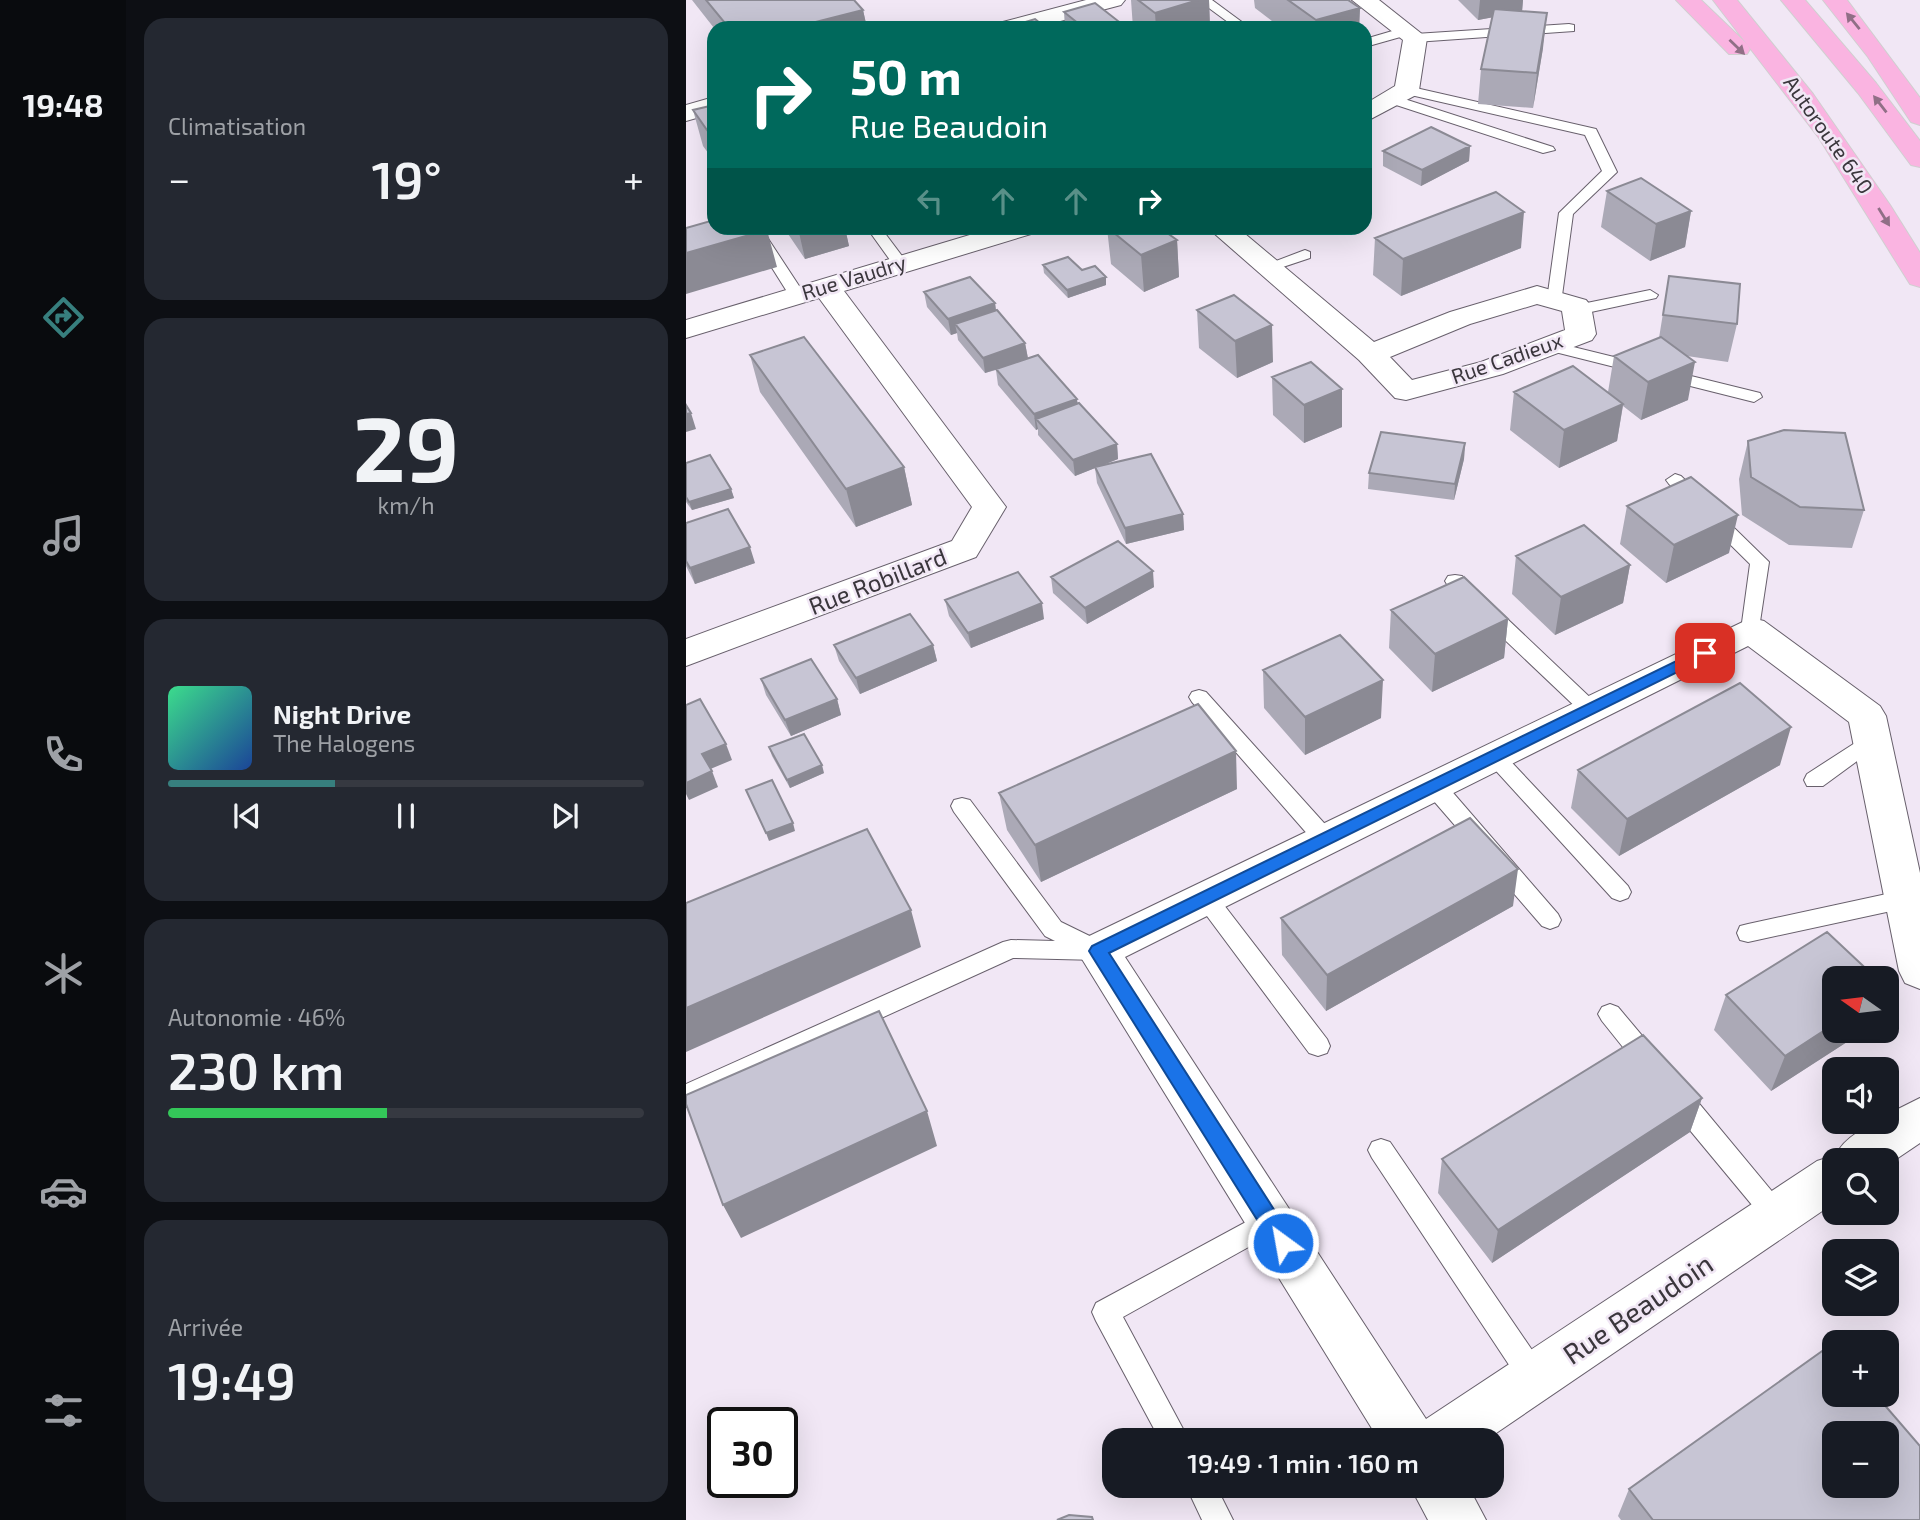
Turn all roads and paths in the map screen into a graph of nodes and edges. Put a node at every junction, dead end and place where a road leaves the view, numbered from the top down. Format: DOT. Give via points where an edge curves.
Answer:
graph roads {
  1 [pos="1113,0"];
  2 [pos="1204,0"];
  3 [pos="1688,0"];
  4 [pos="1725,0"];
  5 [pos="1793,0"];
  6 [pos="1835,0"];
  7 [pos="1371,1"];
  8 [pos="1034,21"];
  9 [pos="1234,21"];
  10 [pos="1569,28"];
  11 [pos="1410,34"];
  12 [pos="1372,42"];
  13 [pos="1399,94"];
  14 [pos="1372,110"];
  15 [pos="1920,117"];
  16 [pos="1833,140"];
  17 [pos="1548,149"];
  18 [pos="1920,159"];
  19 [pos="760,235"];
  20 [pos="879,235"];
  21 [pos="997,235"];
  22 [pos="1230,235"];
  23 [pos="1306,256"];
  24 [pos="900,264"];
  25 [pos="1268,267"];
  26 [pos="1920,278"];
  27 [pos="811,291"];
  28 [pos="1650,295"];
  29 [pos="1566,305"];
  30 [pos="686,329"];
  31 [pos="1549,346"];
  32 [pos="1370,354"];
  33 [pos="1754,397"];
  34 [pos="1675,480"];
  35 [pos="1455,581"];
  36 [pos="1751,630"];
  37 [pos="686,653"];
  38 [pos="1199,697"];
  39 [pos="1590,709"];
  40 [pos="1872,740"];
  41 [pos="1494,756"];
  42 [pos="1815,780"];
  43 [pos="1434,786"];
  44 [pos="962,806"];
  45 [pos="1325,839"];
  46 [pos="1620,892"];
  47 [pos="1206,898"];
  48 [pos="1905,899"];
  49 [pos="1550,920"];
  50 [pos="1748,933"];
  51 [pos="1098,951"];
  52 [pos="1920,971"];
  53 [pos="1610,1014"];
  54 [pos="1318,1046"];
  55 [pos="686,1096"];
  56 [pos="1920,1118"];
  57 [pos="1875,1148"];
  58 [pos="1381,1150"];
  59 [pos="1822,1184"];
  60 [pos="1776,1215"];
  61 [pos="1269,1221"];
  62 [pos="1535,1379"];
  63 [pos="1169,1428"];
  64 [pos="1401,1428"];
  65 [pos="1459,1428"];
  66 [pos="1206,1498"];
  67 [pos="1445,1498"];
  68 [pos="1218,1520"];
  69 [pos="1459,1520"];
  1 -- 8 [label="street"];
  2 -- 9 [label="lane"];
  3 -- 16 [label="highway, one-way"];
  4 -- 16 [label="highway, Autoroute 640"];
  18 -- 5 [label="highway, one-way"];
  15 -- 6 [label="highway, one-way"];
  7 -- 11 [label="street"];
  10 -- 11 [label="lane"];
  11 -- 12 [label="lane"];
  11 -- 13 [label="street"];
  13 -- 14 [label="street"];
  13 -- 17 [label="lane"];
  13 -- 29 [label="lane" via="1591,131 1610,172 1566,213"];
  16 -- 26 [label="highway, Autoroute 640, one-way"];
  19 -- 27 [label="lane"];
  20 -- 24 [label="lane"];
  21 -- 24 [label="street, Rue Vaudry"];
  22 -- 25 [label="street, Rue Cadieux"];
  23 -- 25 [label="lane"];
  24 -- 27 [label="street, Rue Vaudry"];
  25 -- 32 [label="street, Rue Cadieux"];
  27 -- 30 [label="street, Rue Vaudry"];
  27 -- 37 [label="street, Rue Robillard" via="989,507 964,549"];
  28 -- 29 [label="lane"];
  29 -- 31 [label="street, Rue Cadieux" via="1581,334"];
  29 -- 32 [label="street, Rue Cadieux" via="1531,297 1460,318"];
  31 -- 32 [label="street, Rue Cadieux" via="1492,368 1406,391"];
  31 -- 33 [label="lane"];
  34 -- 36 [label="lane" via="1760,562"];
  35 -- 39 [label="lane"];
  36 -- 39 [label="street"];
  36 -- 40 [label="street" via="1867,716"];
  38 -- 45 [label="lane"];
  39 -- 41 [label="street"];
  40 -- 42 [label="lane"];
  40 -- 48 [label="street"];
  41 -- 43 [label="street"];
  41 -- 46 [label="lane"];
  43 -- 45 [label="street"];
  43 -- 49 [label="lane"];
  44 -- 51 [label="lane" via="1053,929"];
  45 -- 47 [label="street"];
  47 -- 51 [label="street"];
  47 -- 54 [label="lane"];
  48 -- 50 [label="lane"];
  48 -- 52 [label="street"];
  51 -- 55 [label="lane" via="1011,949"];
  51 -- 61 [label="street"];
  53 -- 60 [label="lane"];
  56 -- 57 [label="street"];
  58 -- 62 [label="lane"];
  59 -- 60 [label="street, Rue Beaudoin"];
  60 -- 62 [label="street, Rue Beaudoin"];
  61 -- 63 [label="lane" via="1106,1312"];
  61 -- 64 [label="street"];
  62 -- 65 [label="street, Rue Beaudoin"];
  66 -- 68 [label="lane"];
  67 -- 69 [label="street"];
}
